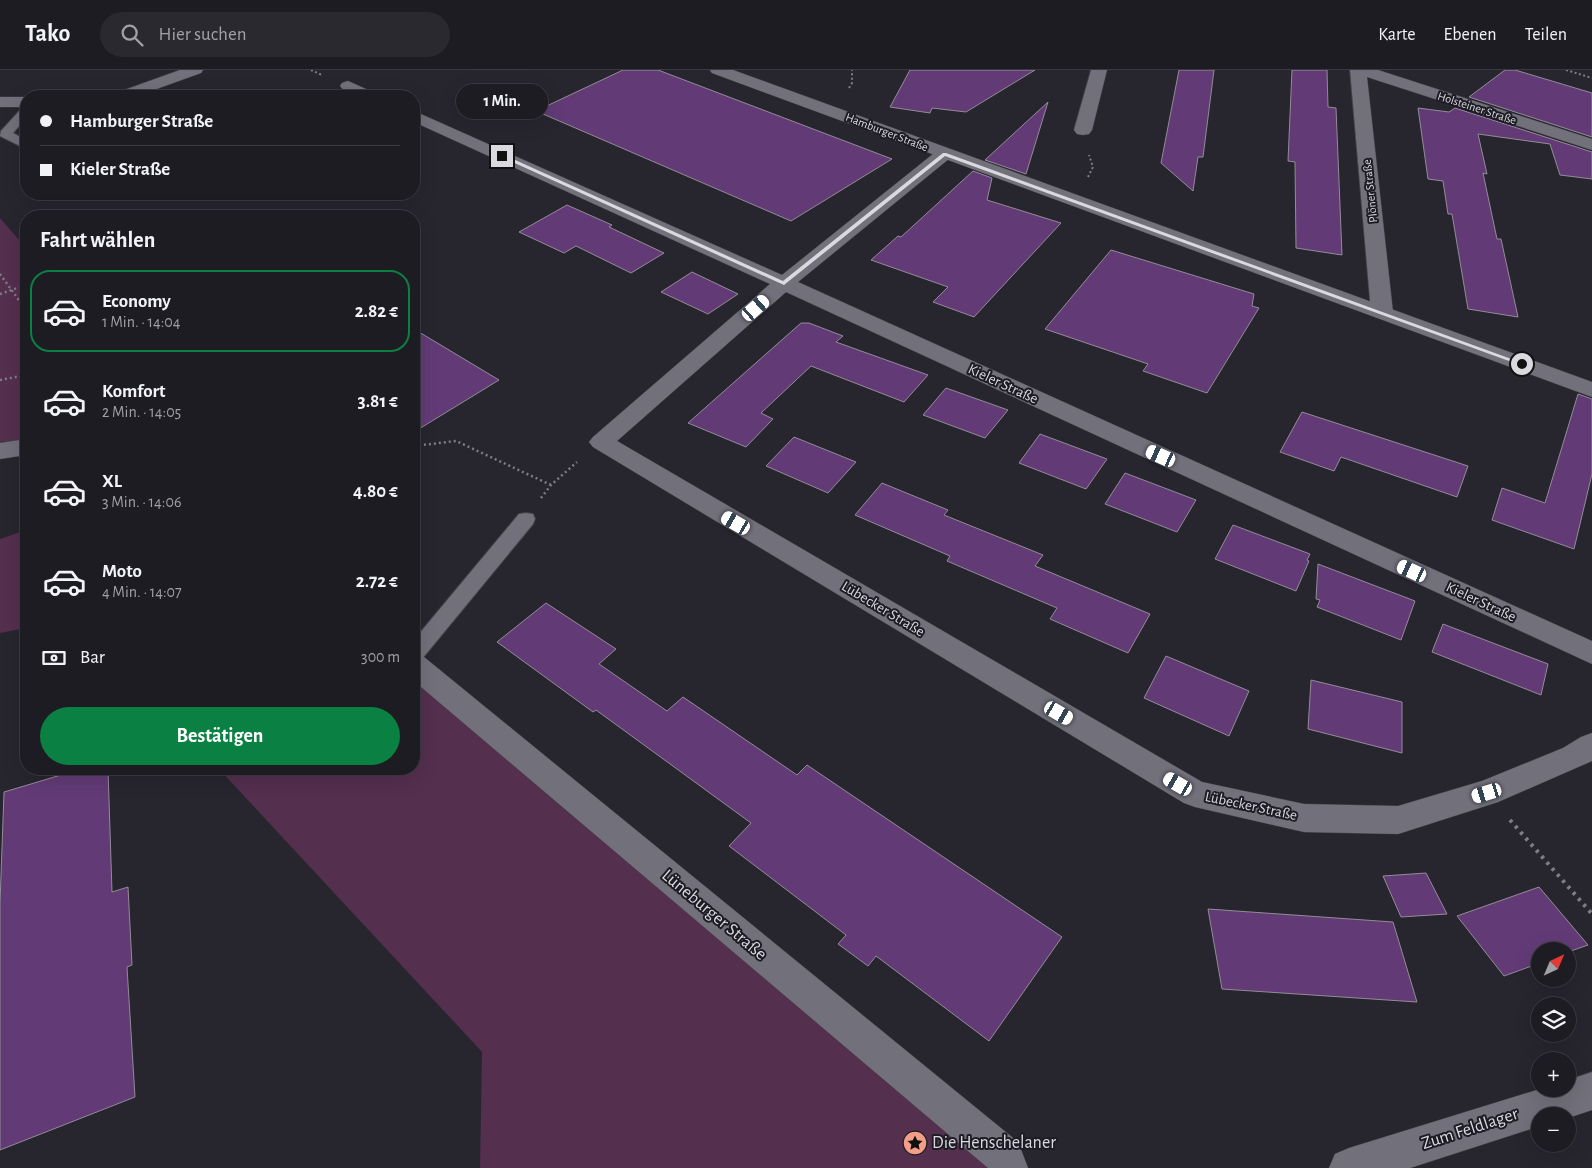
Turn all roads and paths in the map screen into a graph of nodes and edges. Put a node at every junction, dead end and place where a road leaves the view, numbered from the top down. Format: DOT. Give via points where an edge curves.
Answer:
graph roads {
  1 [pos="195,70"];
  2 [pos="718,70"];
  3 [pos="1099,70"];
  4 [pos="1358,70"];
  5 [pos="1362,70"];
  6 [pos="1566,70"];
  7 [pos="1592,78"];
  8 [pos="348,86"];
  9 [pos="139,90"];
  10 [pos="356,90"];
  11 [pos="0,102"];
  12 [pos="20,102"];
  13 [pos="20,118"];
  14 [pos="420,119"];
  15 [pos="1083,130"];
  16 [pos="20,142"];
  17 [pos="1592,146"];
  18 [pos="944,154"];
  19 [pos="1077,202"];
  20 [pos="0,274"];
  21 [pos="784,283"];
  22 [pos="20,287"];
  23 [pos="12,290"];
  24 [pos="0,294"];
  25 [pos="20,301"];
  26 [pos="1382,312"];
  27 [pos="20,376"];
  28 [pos="0,380"];
  29 [pos="1592,390"];
  30 [pos="601,442"];
  31 [pos="420,445"];
  32 [pos="20,447"];
  33 [pos="0,452"];
  34 [pos="551,485"];
  35 [pos="526,518"];
  36 [pos="420,647"];
  37 [pos="1592,653"];
  38 [pos="420,670"];
  39 [pos="1592,746"];
  40 [pos="1487,793"];
  41 [pos="1592,914"];
  42 [pos="1592,1090"];
  43 [pos="1008,1168"];
  44 [pos="1349,1168"];
  1 -- 9 [label="street"];
  2 -- 18 [label="street, Hamburger Straße"];
  3 -- 15 [label="street"];
  4 -- 26 [label="street, Plöner Straße"];
  5 -- 17 [label="street, Holsteiner Straße"];
  6 -- 7 [label="path"];
  8 -- 10 [label="street"];
  11 -- 12 [label="street"];
  13 -- 16 [label="lane" via="5,134"];
  14 -- 21 [label="street, Kieler Straße"];
  15 -- 19 [label="path" via="1093,167"];
  18 -- 19 [label="street, Hamburger Straße"];
  18 -- 21 [label="street"];
  19 -- 26 [label="street, Hamburger Straße"];
  20 -- 23 [label="path"];
  21 -- 30 [label="street"];
  21 -- 37 [label="street, Kieler Straße"];
  22 -- 23 [label="path"];
  23 -- 24 [label="path"];
  23 -- 25 [label="path"];
  26 -- 29 [label="street, Hamburger Straße"];
  27 -- 28 [label="path"];
  30 -- 34 [label="path"];
  30 -- 40 [label="street, Lübecker Straße" via="1195,794 1304,818 1398,820"];
  31 -- 34 [label="path" via="456,441"];
  32 -- 33 [label="street"];
  34 -- 35 [label="path"];
  35 -- 36 [label="lane"];
  38 -- 43 [label="street, Lüneburger Straße" via="1004,1156"];
  39 -- 40 [label="street, Lübecker Straße" via="1574,757"];
  40 -- 41 [label="path"];
  42 -- 44 [label="street, Zum Feldlager"];
}
